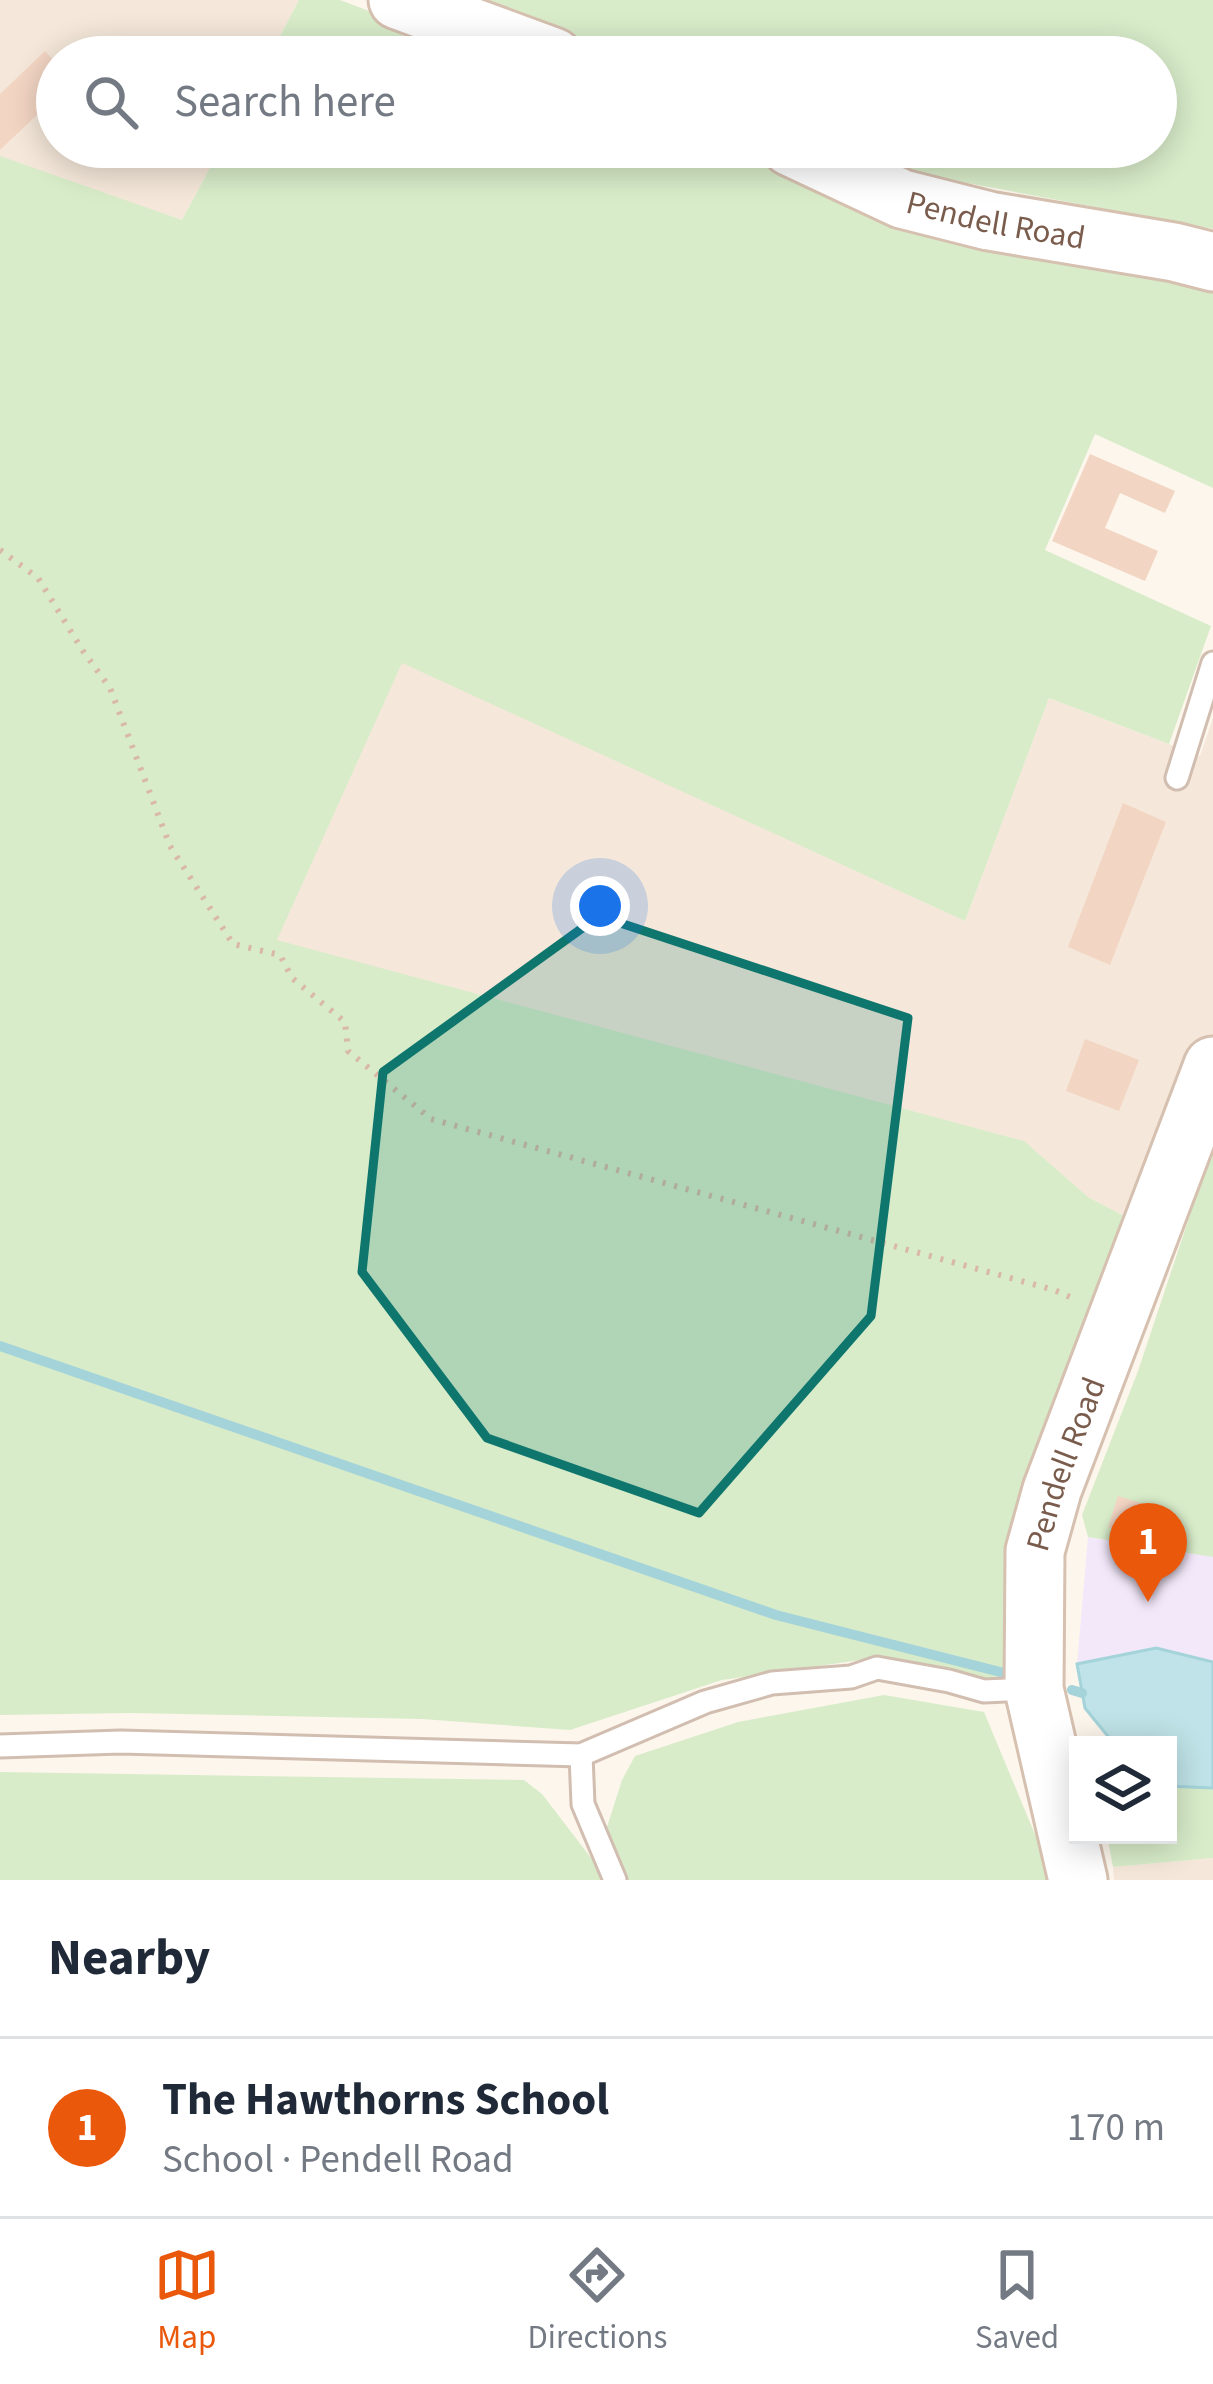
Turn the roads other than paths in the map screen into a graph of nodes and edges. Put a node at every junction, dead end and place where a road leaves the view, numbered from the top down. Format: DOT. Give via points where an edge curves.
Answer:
graph roads {
  1 [pos="398,0"];
  2 [pos="497,36"];
  3 [pos="836,168"];
  4 [pos="1213,262"];
  5 [pos="1213,663"];
  6 [pos="1177,778"];
  7 [pos="1213,1066"];
  8 [pos="1034,1689"];
  9 [pos="0,1745"];
  10 [pos="581,1755"];
  11 [pos="615,1880"];
  12 [pos="1078,1880"];
  1 -- 2 [label="street"];
  3 -- 4 [label="street, Pendell Road" via="902,199 989,221"];
  5 -- 6 [label="lane"];
  7 -- 8 [label="street, Pendell Road" via="1052,1490 1035,1551"];
  8 -- 10 [label="lane" via="983,1691 877,1668 772,1683"];
  8 -- 12 [label="street, Pendell Road"];
  9 -- 10 [label="lane"];
  10 -- 11 [label="lane" via="583,1804"];
}
